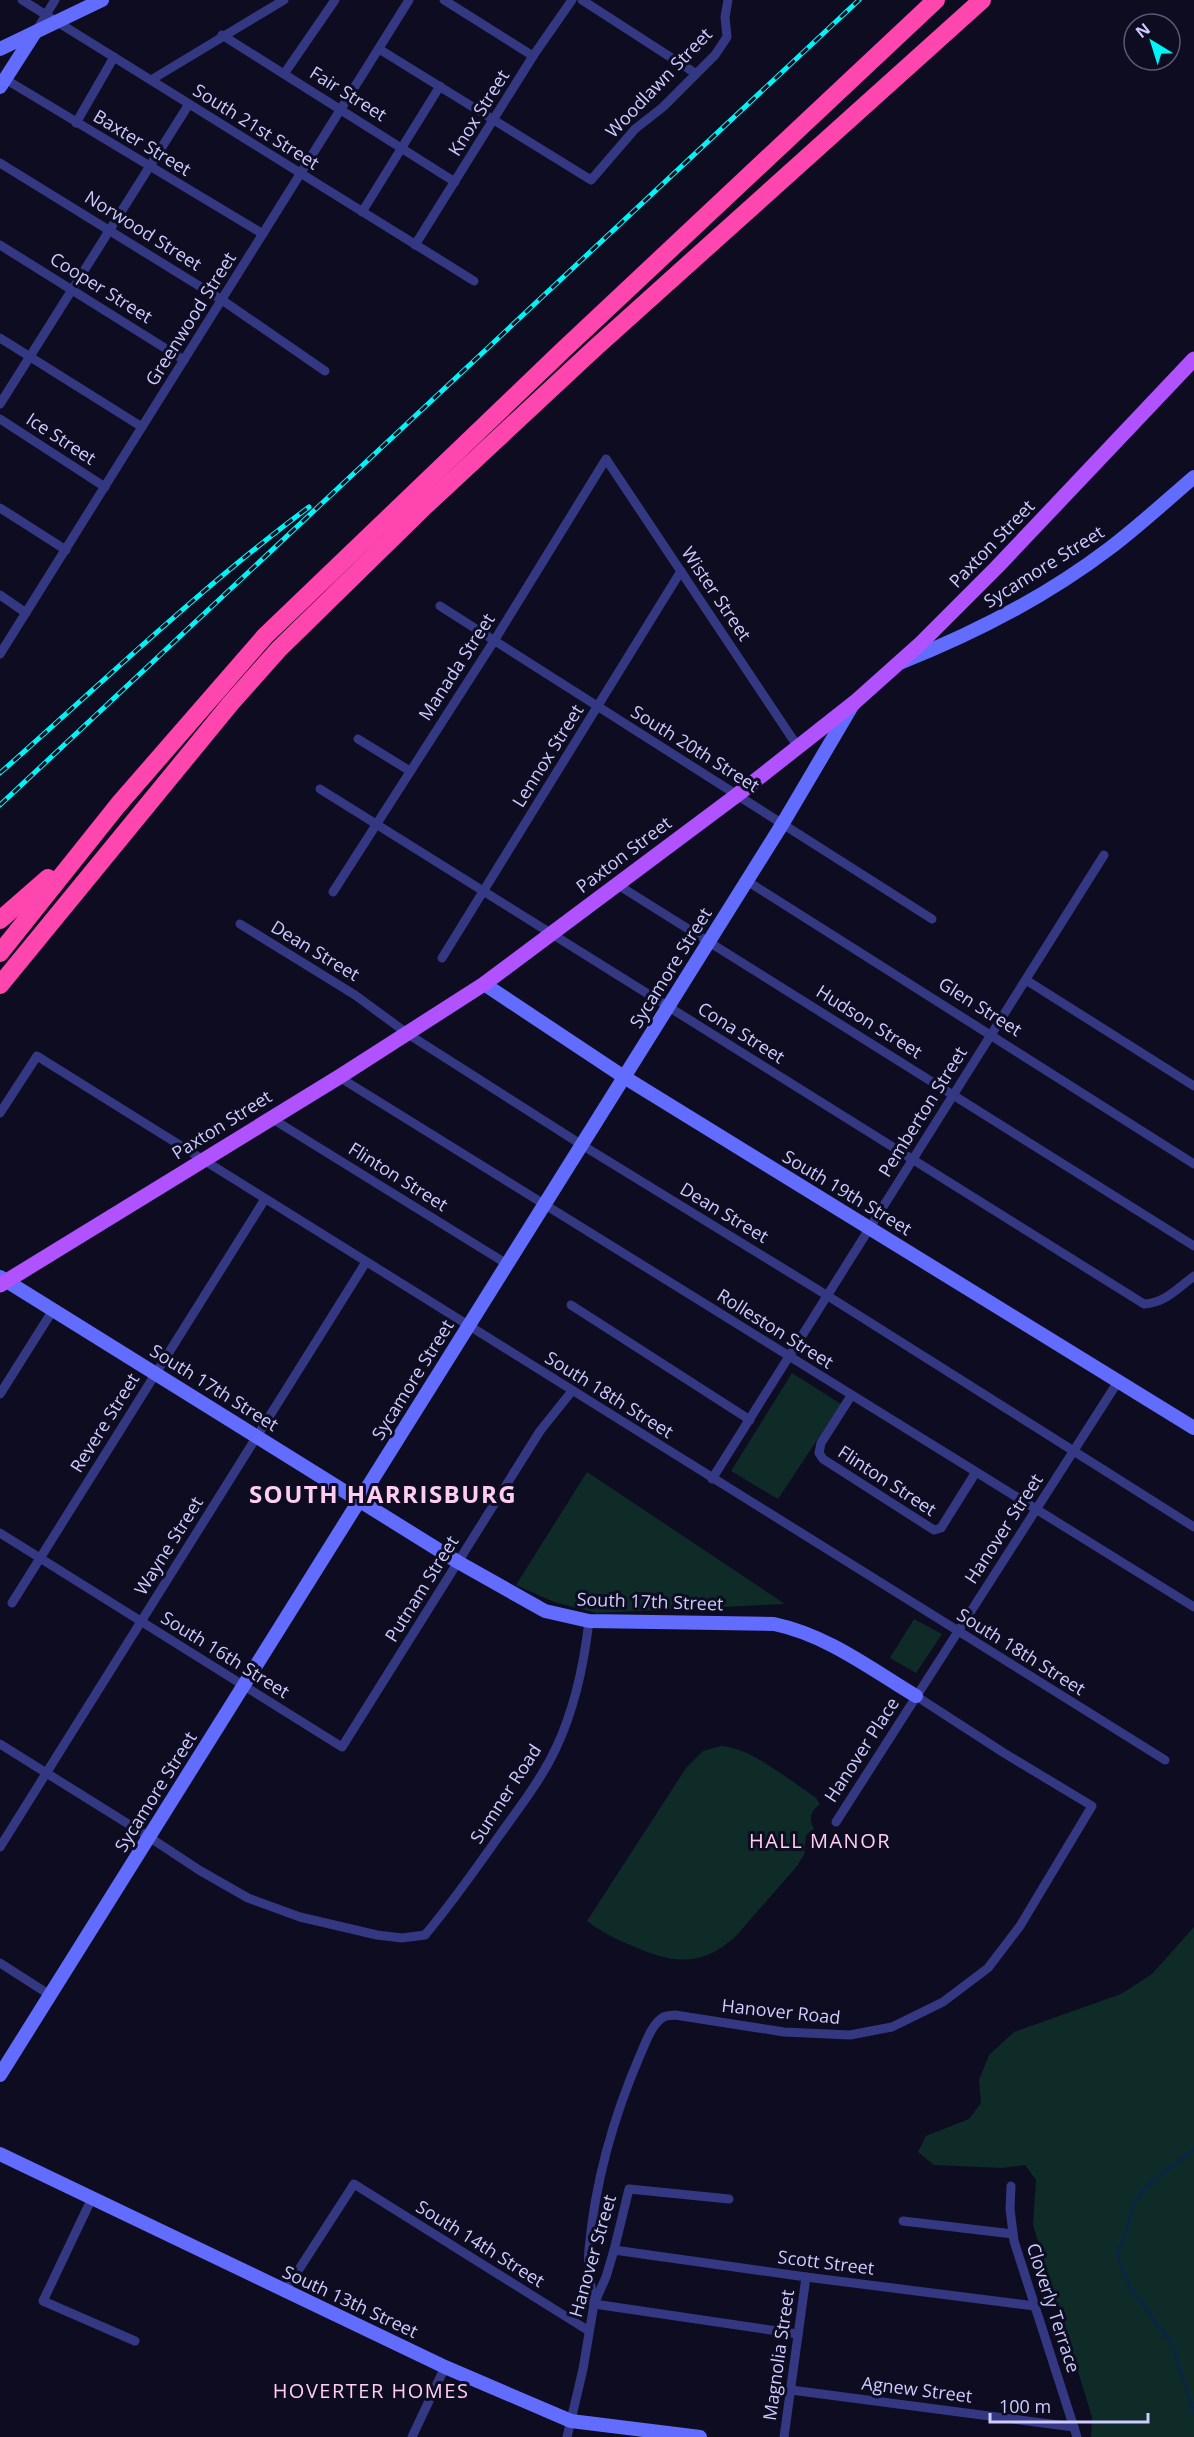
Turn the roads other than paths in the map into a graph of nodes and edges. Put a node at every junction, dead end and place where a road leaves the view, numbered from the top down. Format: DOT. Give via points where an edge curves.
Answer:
graph roads {
  1 [pos="22,0"];
  2 [pos="55,0"];
  3 [pos="102,0"];
  4 [pos="284,0"];
  5 [pos="335,0"];
  6 [pos="409,0"];
  7 [pos="444,0"];
  8 [pos="572,0"];
  9 [pos="582,0"];
  10 [pos="728,0"];
  11 [pos="936,0"];
  12 [pos="982,0"];
  13 [pos="51,18"];
  14 [pos="35,32"];
  15 [pos="222,35"];
  16 [pos="0,49"];
  17 [pos="379,49"];
  18 [pos="533,56"];
  19 [pos="114,57"];
  20 [pos="695,73"];
  21 [pos="284,74"];
  22 [pos="151,80"];
  23 [pos="3,83"];
  24 [pos="440,87"];
  25 [pos="189,104"];
  26 [pos="341,110"];
  27 [pos="494,120"];
  28 [pos="76,123"];
  29 [pos="402,148"];
  30 [pos="0,163"];
  31 [pos="150,166"];
  32 [pos="301,174"];
  33 [pos="455,182"];
  34 [pos="362,212"];
  35 [pos="110,230"];
  36 [pos="263,234"];
  37 [pos="0,245"];
  38 [pos="416,245"];
  39 [pos="474,281"];
  40 [pos="72,289"];
  41 [pos="222,300"];
  42 [pos="0,338"];
  43 [pos="30,357"];
  44 [pos="1194,359"];
  45 [pos="184,360"];
  46 [pos="325,371"];
  47 [pos="0,404"];
  48 [pos="0,419"];
  49 [pos="142,427"];
  50 [pos="606,459"];
  51 [pos="1194,477"];
  52 [pos="105,486"];
  53 [pos="0,508"];
  54 [pos="66,550"];
  55 [pos="681,571"];
  56 [pos="0,595"];
  57 [pos="440,606"];
  58 [pos="26,613"];
  59 [pos="494,641"];
  60 [pos="0,654"];
  61 [pos="897,664"];
  62 [pos="855,702"];
  63 [pos="598,708"];
  64 [pos="358,739"];
  65 [pos="798,747"];
  66 [pos="410,771"];
  67 [pos="320,789"];
  68 [pos="737,795"];
  69 [pos="118,805"];
  70 [pos="783,823"];
  71 [pos="376,824"];
  72 [pos="1104,855"];
  73 [pos="747,881"];
  74 [pos="618,885"];
  75 [pos="483,891"];
  76 [pos="333,892"];
  77 [pos="932,919"];
  78 [pos="0,920"];
  79 [pos="240,924"];
  80 [pos="552,934"];
  81 [pos="709,941"];
  82 [pos="0,952"];
  83 [pos="442,958"];
  84 [pos="1026,980"];
  85 [pos="483,984"];
  86 [pos="0,986"];
  87 [pos="668,1007"];
  88 [pos="408,1034"];
  89 [pos="992,1034"];
  90 [pos="339,1077"];
  91 [pos="624,1077"];
  92 [pos="1194,1086"];
  93 [pos="954,1095"];
  94 [pos="0,1113"];
  95 [pos="271,1118"];
  96 [pos="582,1145"];
  97 [pos="203,1160"];
  98 [pos="913,1160"];
  99 [pos="1194,1164"];
  100 [pos="265,1199"];
  101 [pos="544,1204"];
  102 [pos="870,1228"];
  103 [pos="1194,1246"];
  104 [pos="366,1262"];
  105 [pos="507,1264"];
  106 [pos="1194,1276"];
  107 [pos="3,1281"];
  108 [pos="828,1296"];
  109 [pos="570,1305"];
  110 [pos="53,1310"];
  111 [pos="468,1326"];
  112 [pos="789,1356"];
  113 [pos="156,1374"];
  114 [pos="1119,1380"];
  115 [pos="572,1391"];
  116 [pos="0,1394"];
  117 [pos="851,1396"];
  118 [pos="750,1420"];
  119 [pos="1194,1428"];
  120 [pos="258,1436"];
  121 [pos="1074,1450"];
  122 [pos="976,1472"];
  123 [pos="712,1479"];
  124 [pos="359,1500"];
  125 [pos="1036,1509"];
  126 [pos="1194,1527"];
  127 [pos="0,1533"];
  128 [pos="40,1558"];
  129 [pos="458,1562"];
  130 [pos="12,1604"];
  131 [pos="1194,1608"];
  132 [pos="589,1621"];
  133 [pos="141,1622"];
  134 [pos="957,1632"];
  135 [pos="243,1686"];
  136 [pos="916,1696"];
  137 [pos="0,1744"];
  138 [pos="342,1747"];
  139 [pos="1165,1760"];
  140 [pos="46,1773"];
  141 [pos="1092,1806"];
  142 [pos="836,1822"];
  143 [pos="149,1837"];
  144 [pos="0,1847"];
  145 [pos="0,1963"];
  146 [pos="50,1995"];
  147 [pos="0,2076"];
  148 [pos="0,2154"];
  149 [pos="1011,2186"];
  150 [pos="92,2199"];
  151 [pos="729,2199"];
  152 [pos="903,2221"];
  153 [pos="1013,2234"];
  154 [pos="614,2250"];
  155 [pos="806,2277"];
  156 [pos="285,2291"];
  157 [pos="594,2304"];
  158 [pos="1035,2306"];
  159 [pos="589,2331"];
  160 [pos="798,2334"];
  161 [pos="135,2341"];
  162 [pos="445,2367"];
  163 [pos="791,2390"];
  164 [pos="571,2421"];
  165 [pos="1074,2427"];
  166 [pos="412,2437"];
  167 [pos="567,2437"];
  168 [pos="700,2437"];
  169 [pos="784,2437"];
  170 [pos="1077,2437"];
  1 -- 13 [label="street, South 21st Street"];
  2 -- 13 [label="street"];
  3 -- 13 [label="street"];
  4 -- 15 [label="street"];
  5 -- 21 [label="street"];
  6 -- 17 [label="street, Greenwood Street"];
  7 -- 18 [label="street"];
  8 -- 18 [label="street, Knox Street"];
  9 -- 20 [label="street"];
  10 -- 20 [label="street, Woodlawn Street" via="727,37"];
  11 -- 69 [label="highway" via="303,598 265,636"];
  12 -- 86 [label="highway" via="595,348 279,649"];
  13 -- 14 [label="street"];
  13 -- 19 [label="street, South 21st Street"];
  14 -- 16 [label="street"];
  14 -- 23 [label="street"];
  15 -- 21 [label="street, Fair Street"];
  15 -- 22 [label="street"];
  17 -- 24 [label="street"];
  17 -- 26 [label="street, Greenwood Street"];
  18 -- 27 [label="street, Knox Street"];
  19 -- 22 [label="street, South 21st Street"];
  19 -- 28 [label="street"];
  20 -- 27 [label="street, Woodlawn Street" via="663,107 635,129 591,180"];
  21 -- 26 [label="street, Fair Street"];
  22 -- 25 [label="street, South 21st Street"];
  23 -- 28 [label="street, Baxter Street"];
  24 -- 27 [label="street"];
  24 -- 29 [label="street"];
  25 -- 31 [label="street"];
  25 -- 32 [label="street, South 21st Street"];
  26 -- 29 [label="street, Fair Street"];
  26 -- 32 [label="street, Greenwood Street"];
  27 -- 33 [label="street, Knox Street"];
  28 -- 31 [label="street, Baxter Street"];
  29 -- 33 [label="street, Fair Street"];
  29 -- 34 [label="street"];
  30 -- 35 [label="street, Norwood Street"];
  31 -- 35 [label="street"];
  31 -- 36 [label="street, Baxter Street"];
  32 -- 34 [label="street, South 21st Street"];
  32 -- 36 [label="street, Greenwood Street"];
  33 -- 38 [label="street, Knox Street"];
  34 -- 38 [label="street, South 21st Street"];
  35 -- 40 [label="street"];
  35 -- 41 [label="street, Norwood Street"];
  36 -- 41 [label="street, Greenwood Street"];
  37 -- 40 [label="street, Cooper Street"];
  38 -- 39 [label="street, South 21st Street"];
  40 -- 43 [label="street"];
  40 -- 45 [label="street, Cooper Street"];
  41 -- 45 [label="street, Greenwood Street"];
  41 -- 46 [label="street, Norwood Street"];
  42 -- 43 [label="street"];
  43 -- 47 [label="street"];
  43 -- 49 [label="street"];
  44 -- 61 [label="main road, Paxton Street" via="997,567"];
  45 -- 49 [label="street, Greenwood Street"];
  48 -- 52 [label="street, Ice Street"];
  49 -- 52 [label="street, Greenwood Street"];
  50 -- 55 [label="street, Wister Street"];
  50 -- 59 [label="street, Manada Street"];
  51 -- 61 [label="street, Sycamore Street" via="1111,548 1063,580 985,625"];
  52 -- 54 [label="street, Greenwood Street"];
  53 -- 54 [label="street"];
  54 -- 58 [label="street, Greenwood Street"];
  55 -- 63 [label="street, Lennox Street"];
  55 -- 65 [label="street, Wister Street"];
  56 -- 58 [label="street"];
  57 -- 59 [label="street, South 20th Street"];
  58 -- 60 [label="street, Greenwood Street"];
  59 -- 63 [label="street, South 20th Street"];
  59 -- 66 [label="street, Manada Street"];
  61 -- 62 [label="main road, Paxton Street"];
  62 -- 65 [label="main road, Paxton Street"];
  62 -- 70 [label="street, Sycamore Street"];
  63 -- 68 [label="street, South 20th Street"];
  63 -- 75 [label="street, Lennox Street"];
  64 -- 66 [label="street"];
  65 -- 68 [label="main road, Paxton Street"];
  66 -- 71 [label="street, Manada Street"];
  67 -- 71 [label="street, Cona Street"];
  68 -- 70 [label="street, South 20th Street"];
  68 -- 74 [label="main road, Paxton Street"];
  69 -- 78 [label="highway" via="46,880"];
  69 -- 82 [label="highway"];
  70 -- 73 [label="street, Sycamore Street"];
  70 -- 77 [label="street, South 20th Street"];
  71 -- 75 [label="street, Cona Street"];
  71 -- 76 [label="street, Manada Street"];
  72 -- 84 [label="street, Pemberton Street"];
  73 -- 81 [label="street, Sycamore Street"];
  73 -- 89 [label="street, Glen Street"];
  74 -- 80 [label="main road, Paxton Street"];
  74 -- 81 [label="street, Hudson Street"];
  75 -- 80 [label="street, Cona Street"];
  75 -- 83 [label="street, Lennox Street"];
  79 -- 88 [label="street, Dean Street" via="355,995"];
  80 -- 85 [label="main road, Paxton Street"];
  80 -- 87 [label="street, Cona Street"];
  81 -- 87 [label="street, Sycamore Street"];
  81 -- 93 [label="street, Hudson Street"];
  84 -- 89 [label="street, Pemberton Street"];
  84 -- 92 [label="street"];
  85 -- 88 [label="main road, Paxton Street"];
  85 -- 91 [label="street, South 19th Street"];
  87 -- 91 [label="street, Sycamore Street"];
  87 -- 98 [label="street, Cona Street"];
  88 -- 90 [label="main road, Paxton Street"];
  88 -- 96 [label="street, Dean Street"];
  89 -- 93 [label="street, Pemberton Street"];
  89 -- 99 [label="street, Glen Street"];
  90 -- 95 [label="main road, Paxton Street"];
  90 -- 101 [label="street, Rolleston Street"];
  91 -- 96 [label="street, Sycamore Street"];
  91 -- 102 [label="street, South 19th Street"];
  93 -- 98 [label="street, Pemberton Street"];
  93 -- 103 [label="street, Hudson Street"];
  94 -- 97 [label="street, South 18th Street" via="37,1056"];
  95 -- 97 [label="main road, Paxton Street"];
  95 -- 105 [label="street, Flinton Street"];
  96 -- 101 [label="street, Sycamore Street"];
  96 -- 108 [label="street, Dean Street"];
  97 -- 100 [label="street, South 18th Street"];
  97 -- 107 [label="main road, Paxton Street"];
  98 -- 102 [label="street, Pemberton Street"];
  98 -- 106 [label="street, Cona Street" via="1144,1304 1156,1304"];
  100 -- 104 [label="street, South 18th Street"];
  100 -- 113 [label="street, Revere Street"];
  101 -- 105 [label="street, Sycamore Street"];
  101 -- 112 [label="street, Rolleston Street"];
  102 -- 108 [label="street, Pemberton Street"];
  102 -- 114 [label="street, South 19th Street"];
  104 -- 111 [label="street, South 18th Street"];
  104 -- 120 [label="street, Wayne Street"];
  105 -- 111 [label="street, Sycamore Street"];
  107 -- 110 [label="street, South 17th Street"];
  108 -- 112 [label="street, Pemberton Street"];
  108 -- 121 [label="street, Dean Street"];
  109 -- 118 [label="street"];
  110 -- 113 [label="street, South 17th Street"];
  110 -- 116 [label="street"];
  111 -- 115 [label="street, South 18th Street"];
  111 -- 124 [label="street, Sycamore Street"];
  112 -- 117 [label="street, Rolleston Street"];
  112 -- 118 [label="street, Pemberton Street"];
  113 -- 120 [label="street, South 17th Street"];
  113 -- 128 [label="street, Revere Street"];
  114 -- 119 [label="street, South 19th Street"];
  114 -- 121 [label="street, Hanover Street"];
  115 -- 123 [label="street, South 18th Street"];
  115 -- 129 [label="street, Putnam Street" via="540,1431"];
  117 -- 122 [label="street, Rolleston Street"];
  117 -- 122 [label="street, Flinton Street" via="821,1443 819,1453 934,1530 941,1528"];
  118 -- 123 [label="street, Pemberton Street"];
  120 -- 124 [label="street, South 17th Street"];
  120 -- 133 [label="street, Wayne Street"];
  121 -- 125 [label="street, Hanover Street"];
  121 -- 126 [label="street, Dean Street"];
  122 -- 125 [label="street, Rolleston Street"];
  123 -- 134 [label="street, South 18th Street"];
  124 -- 129 [label="street, South 17th Street"];
  124 -- 135 [label="street, Sycamore Street"];
  125 -- 131 [label="street, Rolleston Street"];
  125 -- 134 [label="street, Hanover Street"];
  127 -- 128 [label="street, South 16th Street"];
  128 -- 130 [label="street, Revere Street"];
  128 -- 133 [label="street, South 16th Street"];
  129 -- 132 [label="street, South 17th Street" via="545,1611"];
  129 -- 138 [label="street, Putnam Street"];
  132 -- 136 [label="street, South 17th Street" via="792,1628 823,1640"];
  132 -- 143 [label="street, Sumner Road" via="584,1664 556,1748 513,1818 425,1935 377,1935 300,1917 248,1898"];
  133 -- 135 [label="street, South 16th Street"];
  133 -- 140 [label="street, Wayne Street"];
  134 -- 136 [label="street, Hanover Street"];
  134 -- 139 [label="street, South 18th Street"];
  135 -- 138 [label="street, South 16th Street"];
  135 -- 143 [label="street, Sycamore Street"];
  136 -- 141 [label="street, South 17th Street"];
  136 -- 142 [label="street, Hanover Place"];
  137 -- 140 [label="street"];
  140 -- 143 [label="street"];
  140 -- 144 [label="street, Wayne Street"];
  141 -- 157 [label="street, Hanover Road" via="1020,1926 988,1968 943,2002 892,2027 850,2035 784,2032 675,2015 664,2016 657,2022 624,2092 602,2167 589,2251 588,2273"];
  143 -- 146 [label="street, Sycamore Street"];
  145 -- 146 [label="street"];
  146 -- 147 [label="street, Sycamore Street"];
  148 -- 150 [label="street, South 13th Street"];
  149 -- 153 [label="street, Cloverly Terrace"];
  150 -- 156 [label="street, South 13th Street"];
  150 -- 161 [label="street" via="43,2301"];
  151 -- 154 [label="street, Hanover Street" via="629,2189"];
  152 -- 153 [label="street"];
  153 -- 158 [label="street, Cloverly Terrace"];
  154 -- 155 [label="street, Scott Street"];
  154 -- 157 [label="street, Hanover Street"];
  155 -- 158 [label="street, Scott Street"];
  155 -- 160 [label="street, Magnolia Street"];
  156 -- 159 [label="street, South 14th Street" via="354,2184"];
  156 -- 162 [label="street, South 13th Street"];
  157 -- 159 [label="street, Hanover Street"];
  157 -- 160 [label="street"];
  158 -- 165 [label="street, Cloverly Terrace"];
  159 -- 164 [label="street, Hanover Street"];
  160 -- 163 [label="street, Magnolia Street"];
  162 -- 164 [label="street, South 13th Street"];
  162 -- 166 [label="street"];
  163 -- 165 [label="street, Agnew Street"];
  163 -- 169 [label="street, Magnolia Street"];
  164 -- 167 [label="street, Hanover Street"];
  164 -- 168 [label="street, South 13th Street"];
  165 -- 170 [label="street, Cloverly Terrace"];
}
